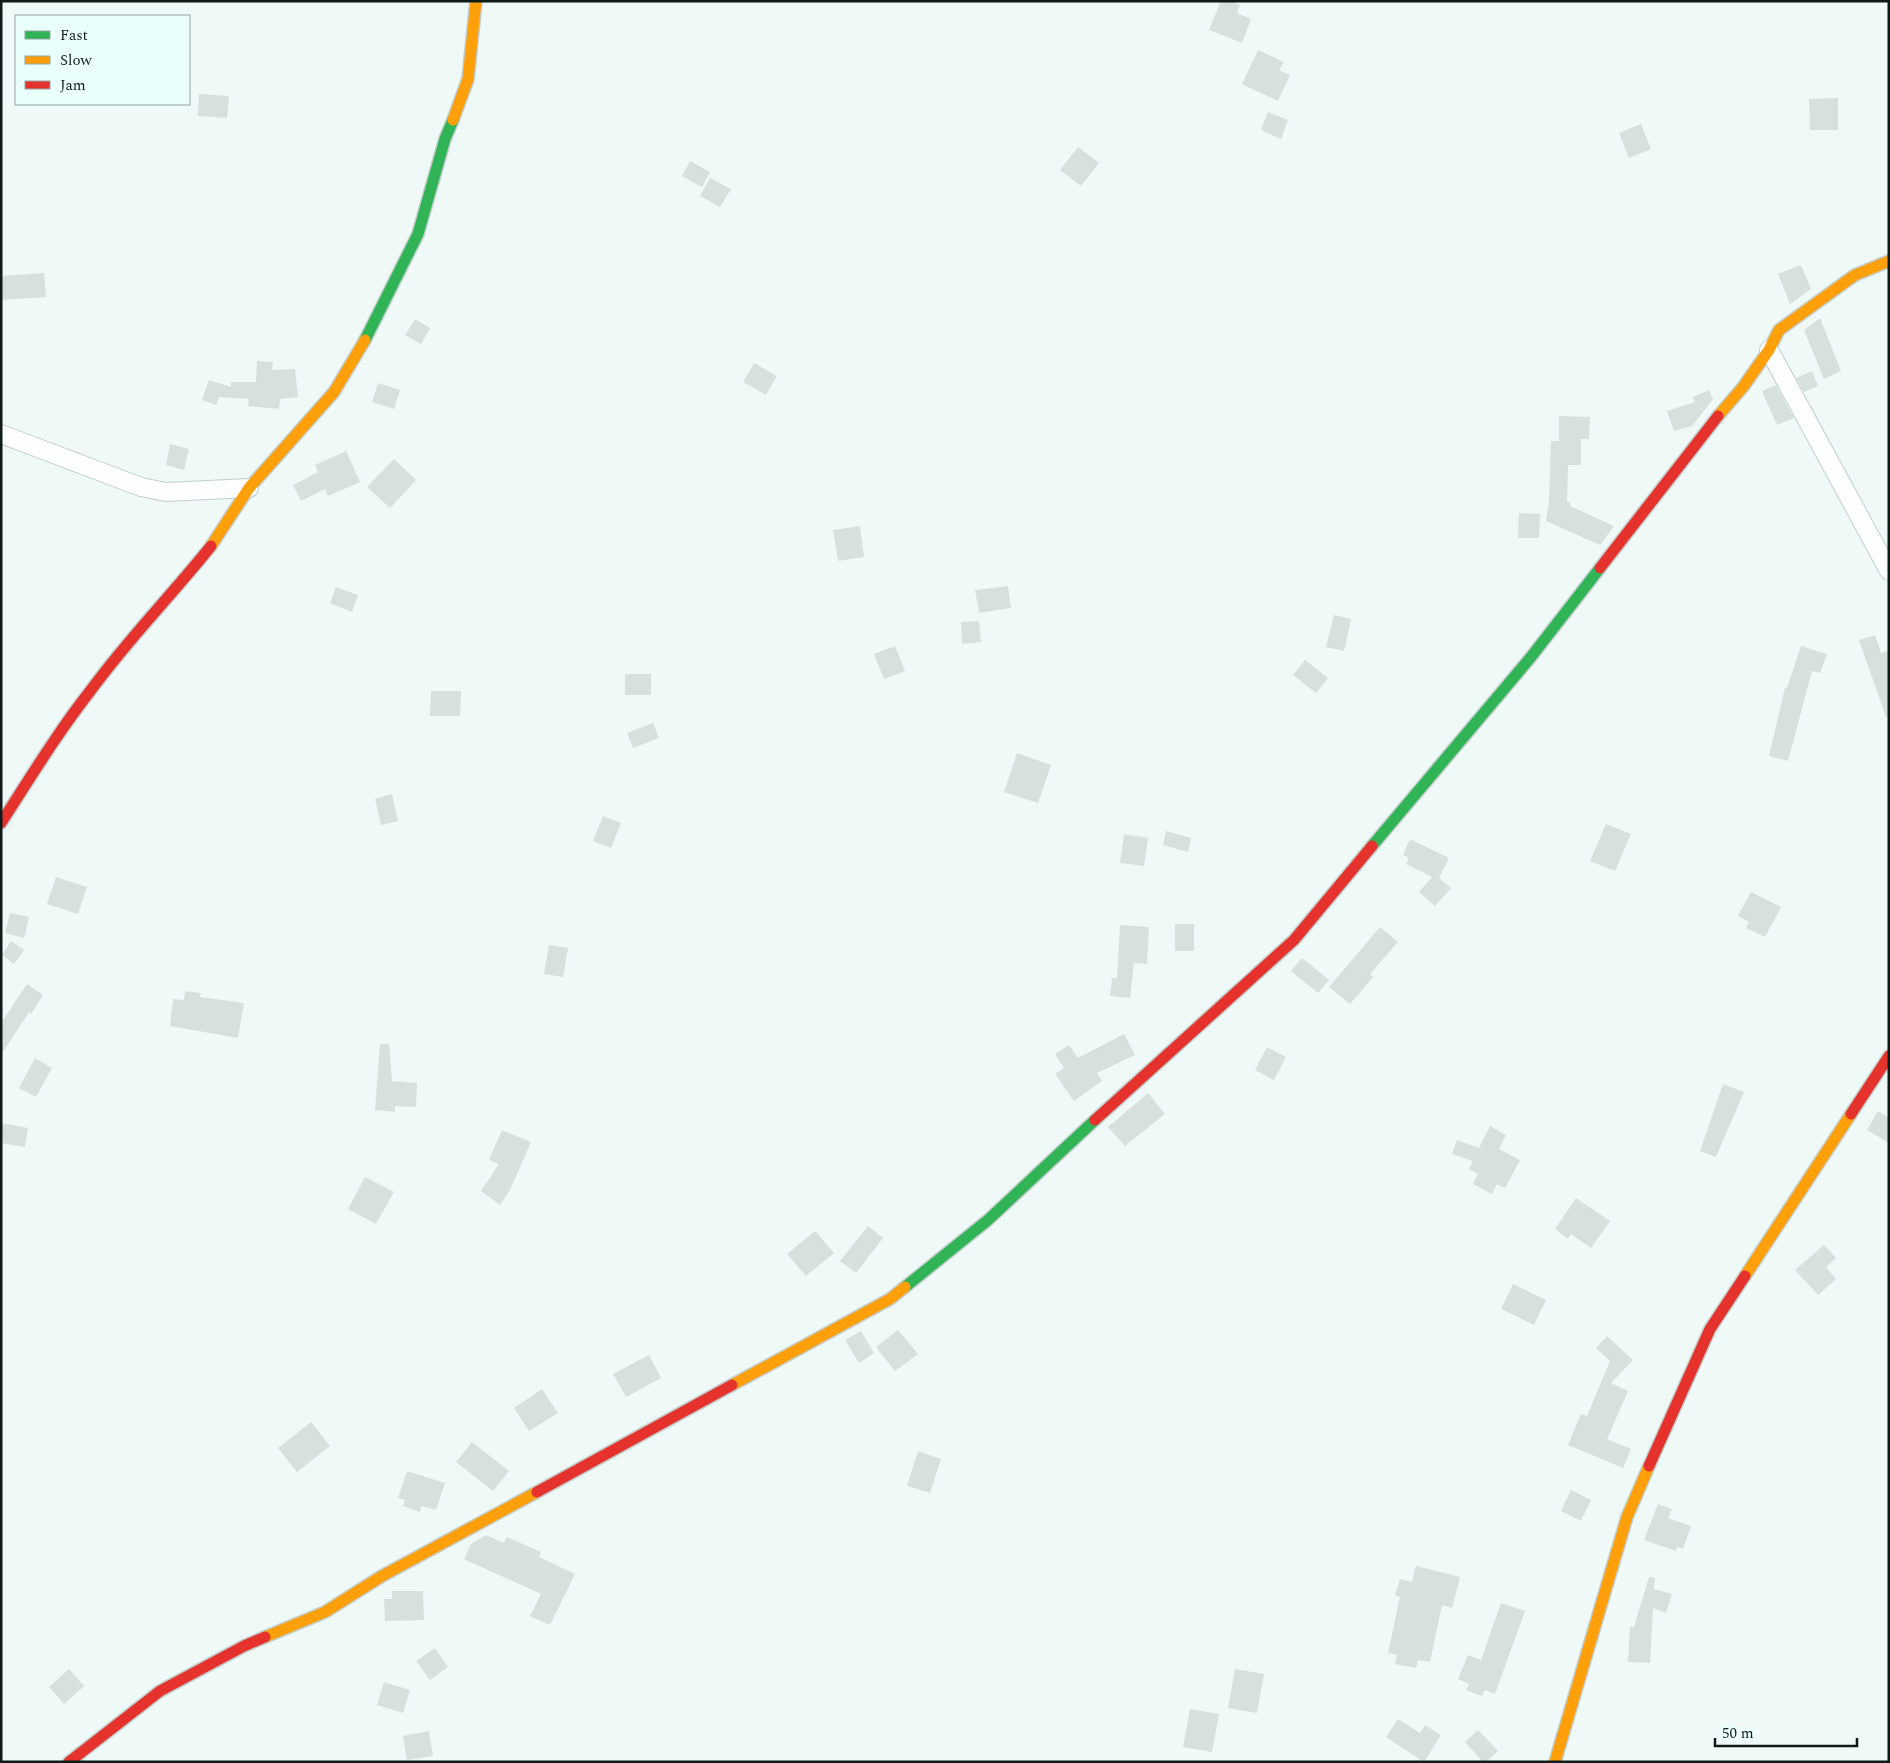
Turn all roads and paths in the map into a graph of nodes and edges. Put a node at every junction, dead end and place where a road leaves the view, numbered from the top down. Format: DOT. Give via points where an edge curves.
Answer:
graph roads {
  1 [pos="476,1"];
  2 [pos="1889,261"];
  3 [pos="1769,350"];
  4 [pos="1,434"];
  5 [pos="249,488"];
  6 [pos="1889,571"];
  7 [pos="1,823"];
  8 [pos="1889,1056"];
  9 [pos="69,1762"];
  10 [pos="1555,1762"];
  1 -- 5 [label="street" via="468,79 445,139 418,234 362,345 334,392"];
  2 -- 3 [label="street" via="1855,275 1779,330"];
  3 -- 6 [label="street"];
  3 -- 9 [label="street" via="1743,388 1731,399 1531,657 1294,940 1140,1077 988,1220 890,1299 390,1572 325,1612 244,1646 160,1691"];
  4 -- 5 [label="street" via="141,487 166,492"];
  5 -- 7 [label="street" via="223,530 91,690 45,753"];
  8 -- 10 [label="street" via="1710,1329 1627,1517"];
}
